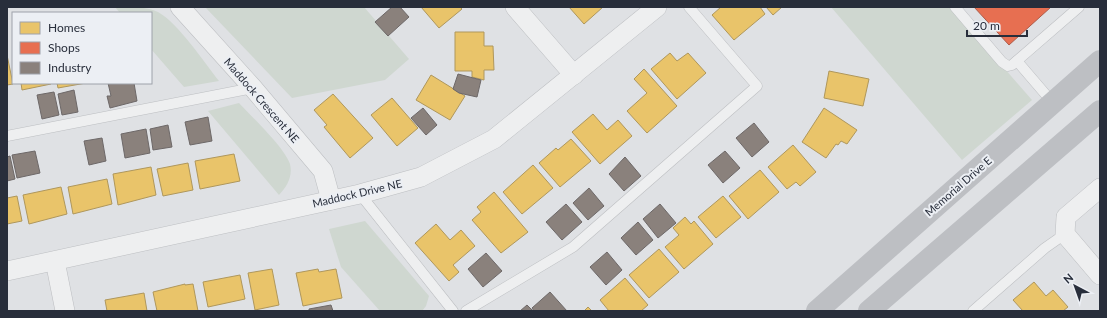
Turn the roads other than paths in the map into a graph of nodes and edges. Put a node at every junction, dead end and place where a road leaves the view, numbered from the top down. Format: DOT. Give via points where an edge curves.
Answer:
graph roads {
  1 [pos="180,7"];
  2 [pos="515,7"];
  3 [pos="657,7"];
  4 [pos="689,7"];
  5 [pos="954,7"];
  6 [pos="1078,7"];
  7 [pos="1017,61"];
  8 [pos="1100,62"];
  9 [pos="574,75"];
  10 [pos="253,88"];
  11 [pos="1053,103"];
  12 [pos="1100,111"];
  13 [pos="7,136"];
  14 [pos="1100,188"];
  15 [pos="360,194"];
  16 [pos="331,200"];
  17 [pos="1065,234"];
  18 [pos="55,261"];
  19 [pos="7,271"];
  20 [pos="1100,275"];
  21 [pos="65,311"];
  22 [pos="454,311"];
  23 [pos="466,311"];
  24 [pos="817,311"];
  25 [pos="869,311"];
  26 [pos="973,311"];
  1 -- 10 [label="street, Maddock Crescent NE"];
  2 -- 9 [label="street"];
  3 -- 9 [label="street, Maddock Drive NE"];
  4 -- 23 [label="lane" via="757,86 573,247"];
  5 -- 7 [label="lane" via="1002,62 1008,66"];
  6 -- 7 [label="lane"];
  7 -- 11 [label="lane"];
  8 -- 11 [label="main road, Memorial Drive E"];
  9 -- 15 [label="street, Maddock Drive NE" via="494,139 421,177"];
  10 -- 13 [label="lane"];
  10 -- 16 [label="street, Maddock Crescent NE" via="323,171"];
  11 -- 24 [label="main road, Memorial Drive E"];
  12 -- 25 [label="main road"];
  14 -- 17 [label="street" via="1066,217"];
  15 -- 16 [label="street, Maddock Drive NE"];
  15 -- 22 [label="lane"];
  16 -- 18 [label="street, Maddock Drive NE"];
  17 -- 20 [label="street"];
  17 -- 26 [label="lane" via="1045,248"];
  18 -- 19 [label="street, Maddock Drive NE"];
  18 -- 21 [label="street"];
}
